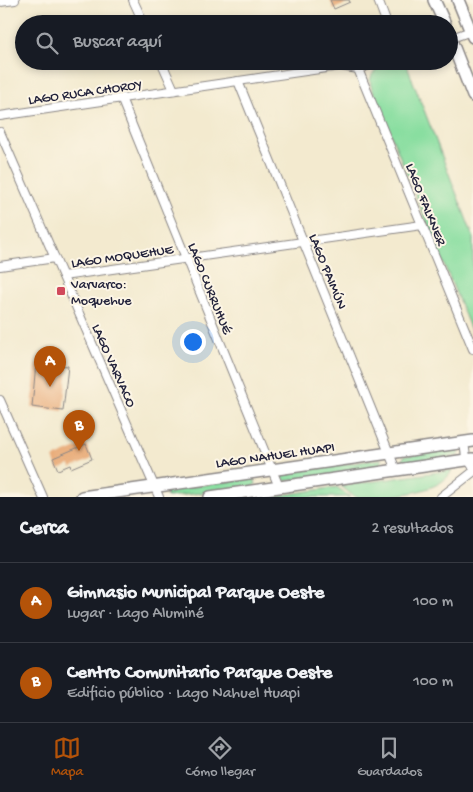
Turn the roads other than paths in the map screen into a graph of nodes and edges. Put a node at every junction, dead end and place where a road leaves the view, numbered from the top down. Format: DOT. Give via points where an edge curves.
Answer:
graph roads {
  1 [pos="15,0"];
  2 [pos="134,0"];
  3 [pos="378,0"];
  4 [pos="434,0"];
  5 [pos="458,0"];
  6 [pos="0,2"];
  7 [pos="140,15"];
  8 [pos="384,15"];
  9 [pos="441,15"];
  10 [pos="472,34"];
  11 [pos="458,36"];
  12 [pos="458,58"];
  13 [pos="165,70"];
  14 [pos="313,70"];
  15 [pos="358,70"];
  16 [pos="238,81"];
  17 [pos="174,90"];
  18 [pos="473,96"];
  19 [pos="120,98"];
  20 [pos="0,116"];
  21 [pos="0,132"];
  22 [pos="3,148"];
  23 [pos="422,225"];
  24 [pos="303,242"];
  25 [pos="55,258"];
  26 [pos="186,258"];
  27 [pos="0,266"];
  28 [pos="63,276"];
  29 [pos="473,349"];
  30 [pos="0,400"];
  31 [pos="468,442"];
  32 [pos="389,453"];
  33 [pos="471,462"];
  34 [pos="272,470"];
  35 [pos="396,470"];
  36 [pos="473,472"];
  37 [pos="279,487"];
  38 [pos="157,492"];
  39 [pos="257,494"];
  40 [pos="43,497"];
  41 [pos="82,497"];
  42 [pos="210,497"];
  43 [pos="441,497"];
  1 -- 6 [label="street"];
  2 -- 7 [label="street"];
  3 -- 8 [label="street"];
  4 -- 9 [label="main road"];
  5 -- 10 [label="main road"];
  10 -- 11 [label="street"];
  12 -- 18 [label="main road"];
  13 -- 17 [label="street"];
  14 -- 16 [label="street, LAGO RUCA CHOROY"];
  15 -- 23 [label="street, LAGO FALKNER"];
  16 -- 17 [label="street, LAGO RUCA CHOROY"];
  16 -- 24 [label="street, LAGO PAIMÚN"];
  17 -- 19 [label="street, LAGO RUCA CHOROY"];
  19 -- 20 [label="street, LAGO RUCA CHOROY"];
  19 -- 26 [label="street, LAGO CURRUHUÉ"];
  21 -- 22 [label="street, LAGO VARVACO"];
  22 -- 25 [label="street, LAGO VARVACO"];
  23 -- 24 [label="street, LAGO MOQUEHUE"];
  23 -- 29 [label="street, LAGO FALKNER"];
  24 -- 26 [label="street, LAGO MOQUEHUE"];
  24 -- 32 [label="street, LAGO PAIMÚN"];
  25 -- 27 [label="street, LAGO MOQUEHUE"];
  25 -- 28 [label="street, LAGO VARVACO"];
  26 -- 28 [label="street, LAGO MOQUEHUE"];
  26 -- 34 [label="street, LAGO CURRUHUÉ"];
  28 -- 38 [label="street, LAGO VARVACO"];
  30 -- 40 [label="street"];
  31 -- 32 [label="main road, LAGO NAHUEL HUAPI"];
  31 -- 33 [label="street"];
  32 -- 34 [label="main road, LAGO NAHUEL HUAPI"];
  32 -- 35 [label="street, LAGO PAIMÚN"];
  33 -- 35 [label="main road"];
  34 -- 37 [label="street, LAGO CURRUHUÉ"];
  34 -- 38 [label="main road, LAGO NAHUEL HUAPI"];
  35 -- 37 [label="main road"];
  36 -- 43 [label="street"];
  37 -- 39 [label="main road"];
  38 -- 41 [label="main road, LAGO NAHUEL HUAPI"];
  39 -- 42 [label="main road"];
}
